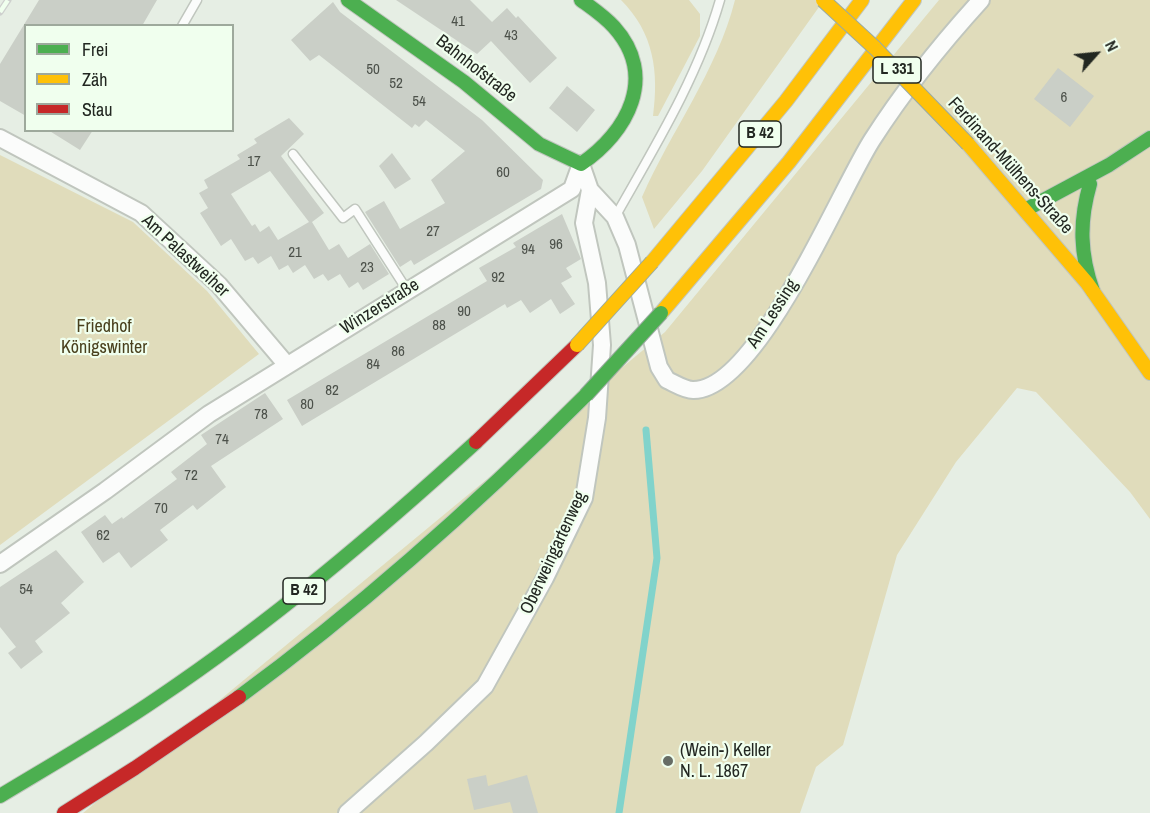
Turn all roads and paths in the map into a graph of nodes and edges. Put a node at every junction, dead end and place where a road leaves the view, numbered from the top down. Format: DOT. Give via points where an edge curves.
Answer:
graph roads {
  1 [pos="197,0"];
  2 [pos="348,0"];
  3 [pos="581,0"];
  4 [pos="720,0"];
  5 [pos="823,0"];
  6 [pos="862,0"];
  7 [pos="914,0"];
  8 [pos="981,0"];
  9 [pos="183,24"];
  10 [pos="0,138"];
  11 [pos="1150,138"];
  12 [pos="293,154"];
  13 [pos="581,164"];
  14 [pos="1109,165"];
  15 [pos="1090,184"];
  16 [pos="590,190"];
  17 [pos="1027,209"];
  18 [pos="615,217"];
  19 [pos="407,290"];
  20 [pos="1093,291"];
  21 [pos="286,364"];
  22 [pos="1150,373"];
  23 [pos="0,564"];
  24 [pos="0,796"];
  25 [pos="64,813"];
  26 [pos="347,813"];
  1 -- 9 [label="lane"];
  2 -- 13 [label="main road, Bahnhofstraße" via="454,74 543,147 559,158"];
  3 -- 13 [label="main road" via="604,16 622,37 634,79 634,98 626,124 614,141"];
  4 -- 18 [label="lane" via="710,34"];
  5 -- 17 [label="main road, Ferdinand-Mülhens-Straße / L 331, bridge" via="875,48"];
  6 -- 24 [label="main road, B 42, bridge" via="772,120 652,262 577,345 429,487 308,588 171,689"];
  7 -- 25 [label="main road, B 42, bridge" via="789,162 661,313 586,395 457,521 382,586 224,707"];
  8 -- 18 [label="street, Am Lessing" via="935,51 876,134 812,254 755,347 713,383 693,390 667,380 659,367 627,245"];
  10 -- 21 [label="street, Am Palastweiher" via="141,213 219,285"];
  11 -- 14 [label="main road"];
  12 -- 19 [label="lane" via="343,218 355,209"];
  13 -- 16 [label="street, Am Lessing"];
  13 -- 19 [label="street, Winzerstraße" via="572,189"];
  14 -- 15 [label="main road"];
  14 -- 17 [label="main road"];
  15 -- 17 [label="main road" via="1065,203 1048,209"];
  15 -- 20 [label="main road" via="1080,226 1085,270"];
  16 -- 18 [label="street, Am Lessing"];
  16 -- 26 [label="street, Oberweingartenweg" via="584,222 597,283 602,345 597,418 584,498 485,686"];
  17 -- 20 [label="main road, Ferdinand-Mülhens-Straße / L 331"];
  19 -- 21 [label="street, Winzerstraße"];
  20 -- 22 [label="main road, Ferdinand-Mülhens-Straße / L 331"];
  21 -- 23 [label="street, Winzerstraße" via="209,414"];
}
